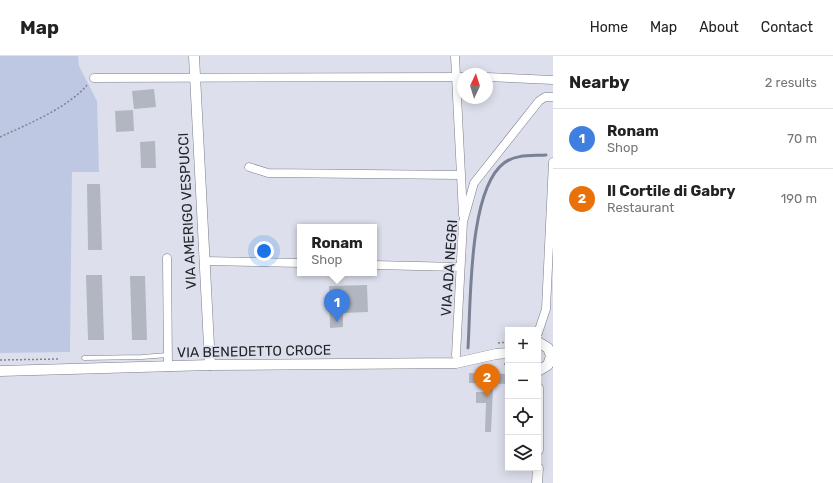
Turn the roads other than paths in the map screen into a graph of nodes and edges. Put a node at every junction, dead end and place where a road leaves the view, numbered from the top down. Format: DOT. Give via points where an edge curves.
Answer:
graph roads {
  1 [pos="194,56"];
  2 [pos="455,56"];
  3 [pos="458,68"];
  4 [pos="457,77"];
  5 [pos="493,77"];
  6 [pos="94,78"];
  7 [pos="194,78"];
  8 [pos="553,80"];
  9 [pos="553,97"];
  10 [pos="460,104"];
  11 [pos="553,162"];
  12 [pos="249,167"];
  13 [pos="460,175"];
  14 [pos="552,202"];
  15 [pos="463,222"];
  16 [pos="167,258"];
  17 [pos="204,261"];
  18 [pos="297,263"];
  19 [pos="377,265"];
  20 [pos="460,267"];
  21 [pos="540,327"];
  22 [pos="541,344"];
  23 [pos="505,353"];
  24 [pos="168,354"];
  25 [pos="456,355"];
  26 [pos="84,358"];
  27 [pos="552,361"];
  28 [pos="210,365"];
  29 [pos="168,367"];
  30 [pos="541,370"];
  31 [pos="0,371"];
  32 [pos="538,399"];
  33 [pos="538,435"];
  34 [pos="538,471"];
  35 [pos="537,483"];
  1 -- 7 [label="street, VIA AMERIGO VESPUCCI"];
  2 -- 3 [label="street"];
  4 -- 7 [label="street"];
  5 -- 8 [label="street"];
  6 -- 7 [label="street"];
  7 -- 17 [label="street, VIA AMERIGO VESPUCCI"];
  9 -- 15 [label="street, VIA ADA NEGRI" via="539,101 474,183"];
  10 -- 13 [label="street"];
  11 -- 14 [label="street"];
  12 -- 13 [label="street" via="268,173"];
  13 -- 15 [label="street"];
  14 -- 21 [label="street" via="546,309"];
  15 -- 20 [label="street, VIA ADA NEGRI"];
  16 -- 24 [label="street"];
  17 -- 18 [label="street"];
  17 -- 28 [label="street, VIA AMERIGO VESPUCCI"];
  19 -- 20 [label="street"];
  20 -- 25 [label="street, VIA ADA NEGRI"];
  22 -- 27 [label="street" via="548,348"];
  23 -- 28 [label="street, VIA BENEDETTO CROCE" via="456,363"];
  24 -- 26 [label="lane"];
  24 -- 29 [label="street"];
  27 -- 30 [label="street"];
  28 -- 29 [label="street, VIA BENEDETTO CROCE"];
  29 -- 31 [label="street, VIA BENEDETTO CROCE"];
  32 -- 33 [label="street"];
  34 -- 35 [label="street"];
}
